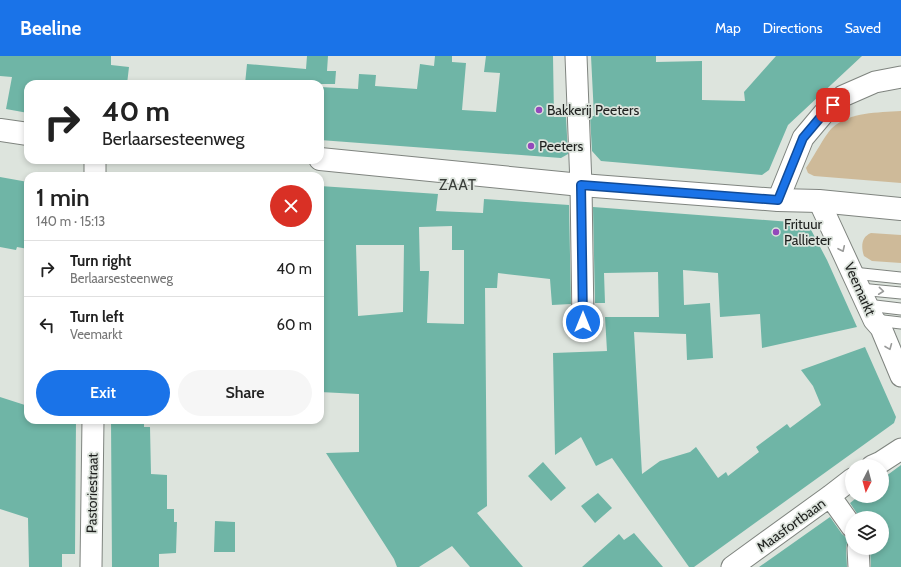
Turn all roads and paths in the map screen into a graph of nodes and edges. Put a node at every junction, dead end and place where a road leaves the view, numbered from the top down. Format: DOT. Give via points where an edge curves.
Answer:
graph roads {
  1 [pos="576,56"];
  2 [pos="901,76"];
  3 [pos="0,130"];
  4 [pos="24,133"];
  5 [pos="324,159"];
  6 [pos="581,185"];
  7 [pos="778,200"];
  8 [pos="819,201"];
  9 [pos="901,209"];
  10 [pos="901,278"];
  11 [pos="901,293"];
  12 [pos="864,297"];
  13 [pos="901,308"];
  14 [pos="583,322"];
  15 [pos="901,323"];
  16 [pos="901,376"];
  17 [pos="93,424"];
  18 [pos="901,449"];
  19 [pos="886,459"];
  20 [pos="845,484"];
  21 [pos="830,496"];
  22 [pos="845,517"];
  23 [pos="858,555"];
  24 [pos="91,567"];
  25 [pos="732,567"];
  26 [pos="859,567"];
  1 -- 6 [label="street"];
  2 -- 7 [label="street" via="875,82 843,96 824,113 803,138"];
  3 -- 4 [label="street"];
  5 -- 6 [label="street"];
  6 -- 7 [label="street"];
  6 -- 14 [label="street"];
  7 -- 8 [label="street"];
  8 -- 9 [label="street"];
  8 -- 12 [label="street, Veemarkt, one-way"];
  10 -- 12 [label="lane"];
  12 -- 11 [label="lane, one-way"];
  12 -- 13 [label="lane"];
  12 -- 15 [label="lane"];
  12 -- 16 [label="street, Veemarkt, one-way" via="882,328"];
  17 -- 24 [label="street, Pastoriestraat"];
  18 -- 19 [label="street"];
  20 -- 21 [label="street, Maasfortbaan"];
  21 -- 22 [label="street, Maasfortbaan"];
  21 -- 25 [label="street, Maasfortbaan"];
  23 -- 26 [label="street"];
}
